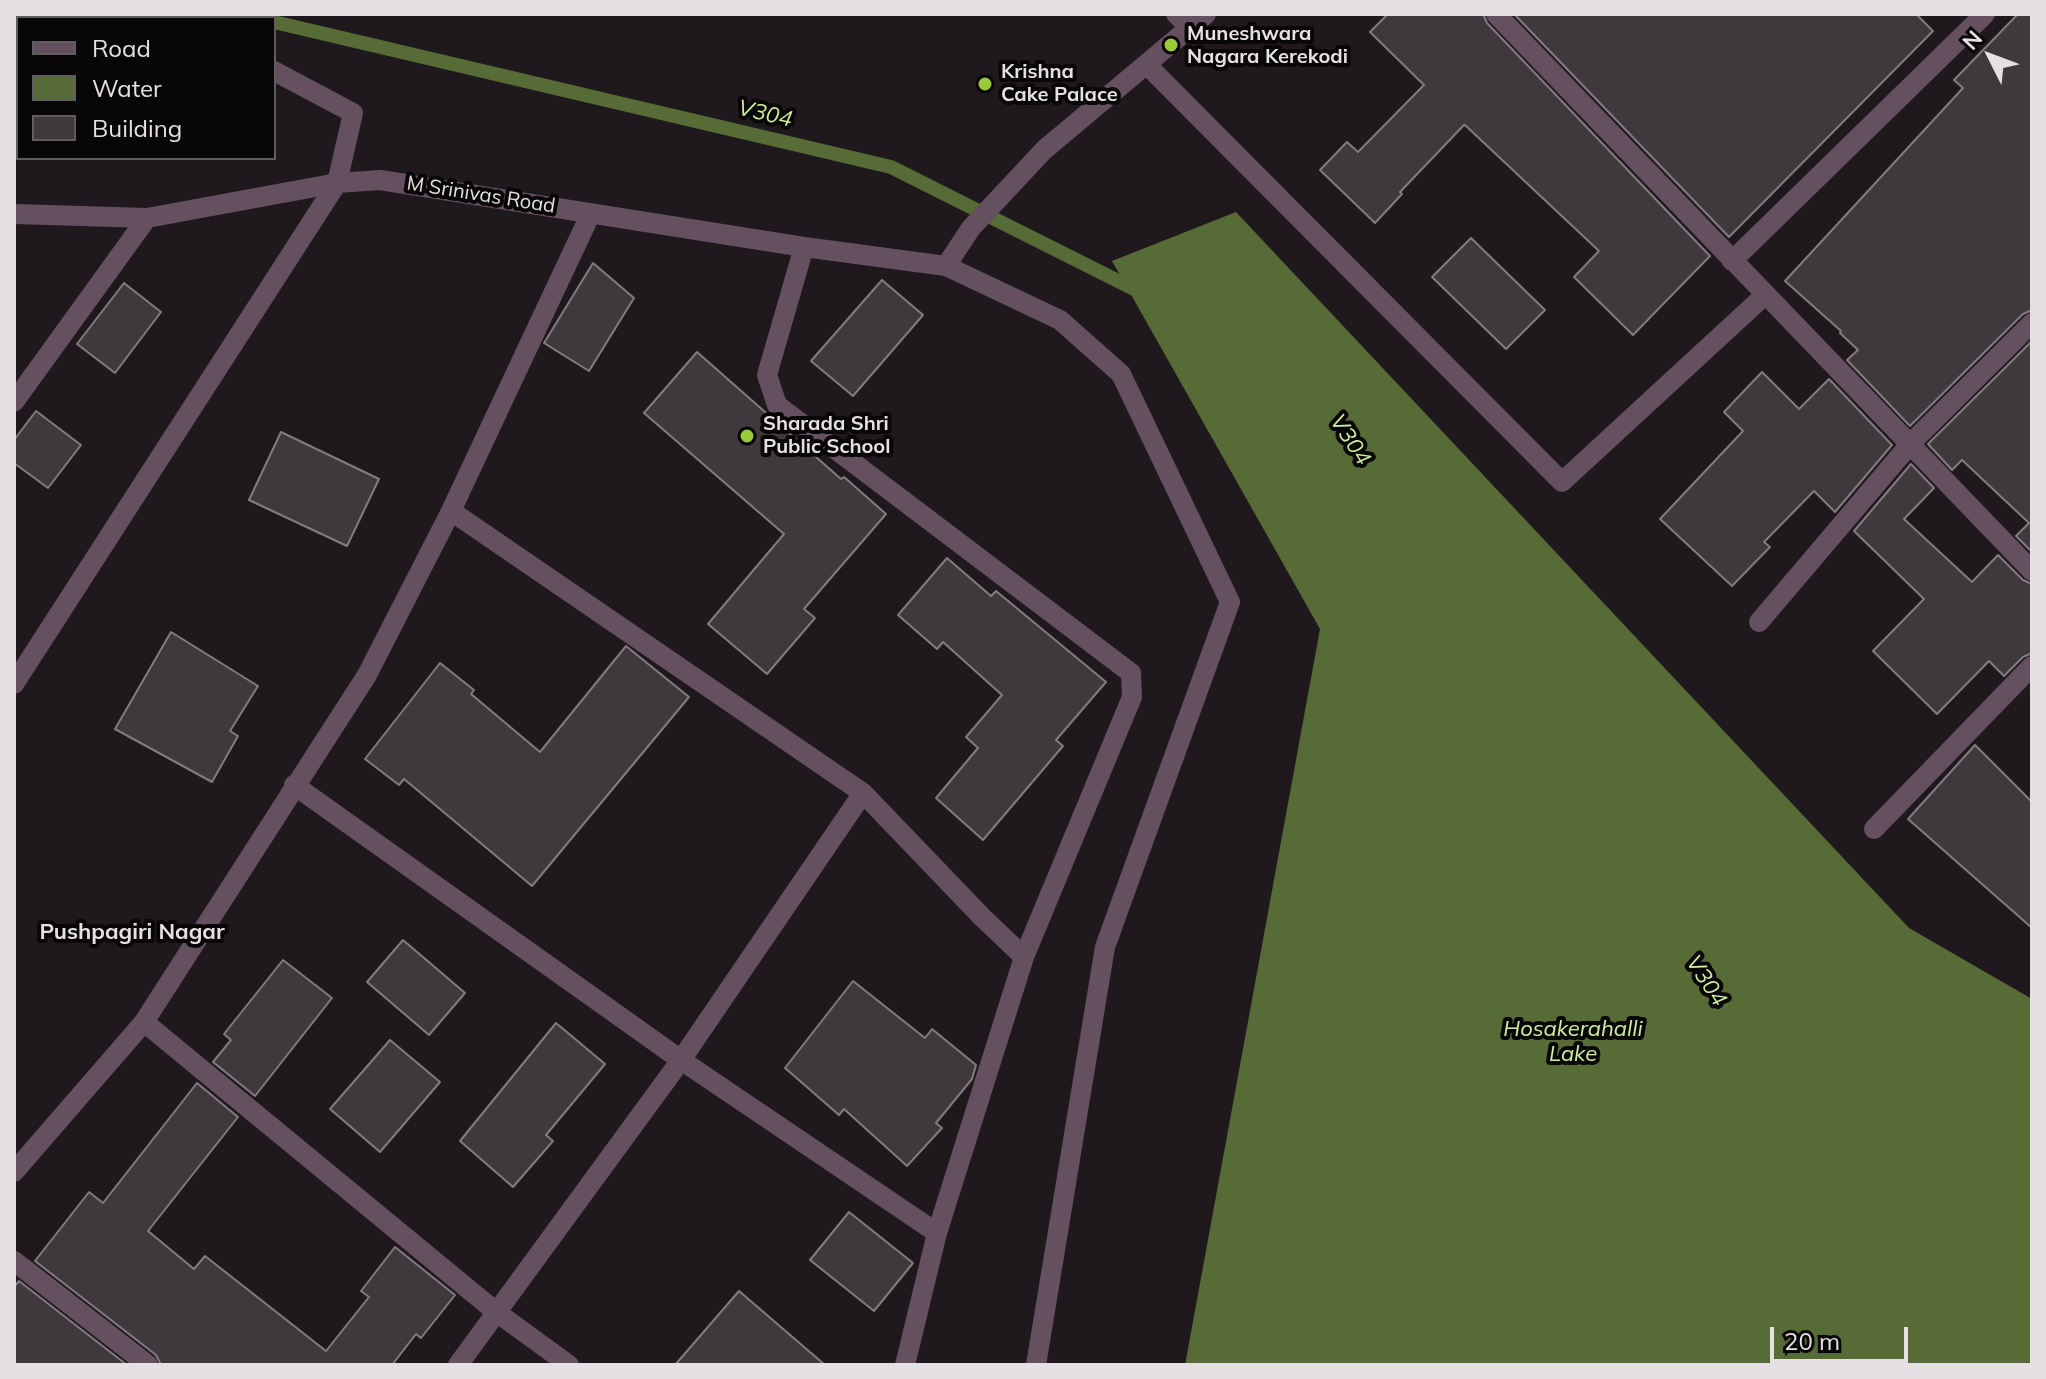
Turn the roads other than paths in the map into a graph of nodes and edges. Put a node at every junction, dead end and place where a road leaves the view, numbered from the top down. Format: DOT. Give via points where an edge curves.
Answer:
graph roads {
  1 [pos="1206,14"];
  2 [pos="1496,14"];
  3 [pos="1985,14"];
  4 [pos="1183,21"];
  5 [pos="1147,65"];
  6 [pos="276,72"];
  7 [pos="337,183"];
  8 [pos="591,213"];
  9 [pos="14,214"];
  10 [pos="147,218"];
  11 [pos="804,247"];
  12 [pos="1732,261"];
  13 [pos="946,266"];
  14 [pos="1765,295"];
  15 [pos="2032,323"];
  16 [pos="14,402"];
  17 [pos="1911,443"];
  18 [pos="451,511"];
  19 [pos="2032,571"];
  20 [pos="1759,622"];
  21 [pos="2032,666"];
  22 [pos="14,684"];
  23 [pos="294,785"];
  24 [pos="863,793"];
  25 [pos="1874,829"];
  26 [pos="1024,957"];
  27 [pos="144,1022"];
  28 [pos="681,1060"];
  29 [pos="14,1172"];
  30 [pos="937,1233"];
  31 [pos="14,1261"];
  32 [pos="495,1311"];
  33 [pos="148,1365"];
  34 [pos="458,1365"];
  35 [pos="569,1365"];
  36 [pos="905,1365"];
  37 [pos="1036,1365"];
  1 -- 4 [label="street"];
  2 -- 12 [label="street"];
  3 -- 12 [label="street"];
  4 -- 5 [label="street"];
  5 -- 13 [label="street" via="1044,150 971,228"];
  5 -- 14 [label="street" via="1562,482"];
  6 -- 7 [label="street" via="353,113"];
  7 -- 8 [label="street, M Srinivas Road" via="380,180"];
  7 -- 10 [label="street, M Srinivas Road"];
  7 -- 22 [label="street"];
  8 -- 11 [label="street, M Srinivas Road"];
  8 -- 18 [label="street"];
  9 -- 10 [label="street, M Srinivas Road"];
  10 -- 16 [label="street"];
  11 -- 13 [label="street, M Srinivas Road"];
  11 -- 26 [label="street" via="767,375 777,405 1131,673 1132,697"];
  12 -- 14 [label="street"];
  13 -- 37 [label="street, M Srinivas Road" via="1060,320 1121,374 1230,602 1105,947"];
  14 -- 17 [label="street"];
  15 -- 17 [label="street"];
  17 -- 19 [label="street"];
  17 -- 20 [label="street"];
  18 -- 23 [label="street" via="367,675"];
  18 -- 24 [label="street"];
  21 -- 25 [label="street"];
  23 -- 27 [label="street"];
  23 -- 28 [label="street"];
  24 -- 26 [label="street"];
  24 -- 28 [label="street"];
  26 -- 30 [label="street"];
  27 -- 29 [label="street"];
  27 -- 32 [label="street"];
  28 -- 30 [label="street"];
  28 -- 32 [label="street"];
  30 -- 36 [label="street"];
  31 -- 33 [label="street"];
  32 -- 34 [label="street"];
  32 -- 35 [label="street"];
}
